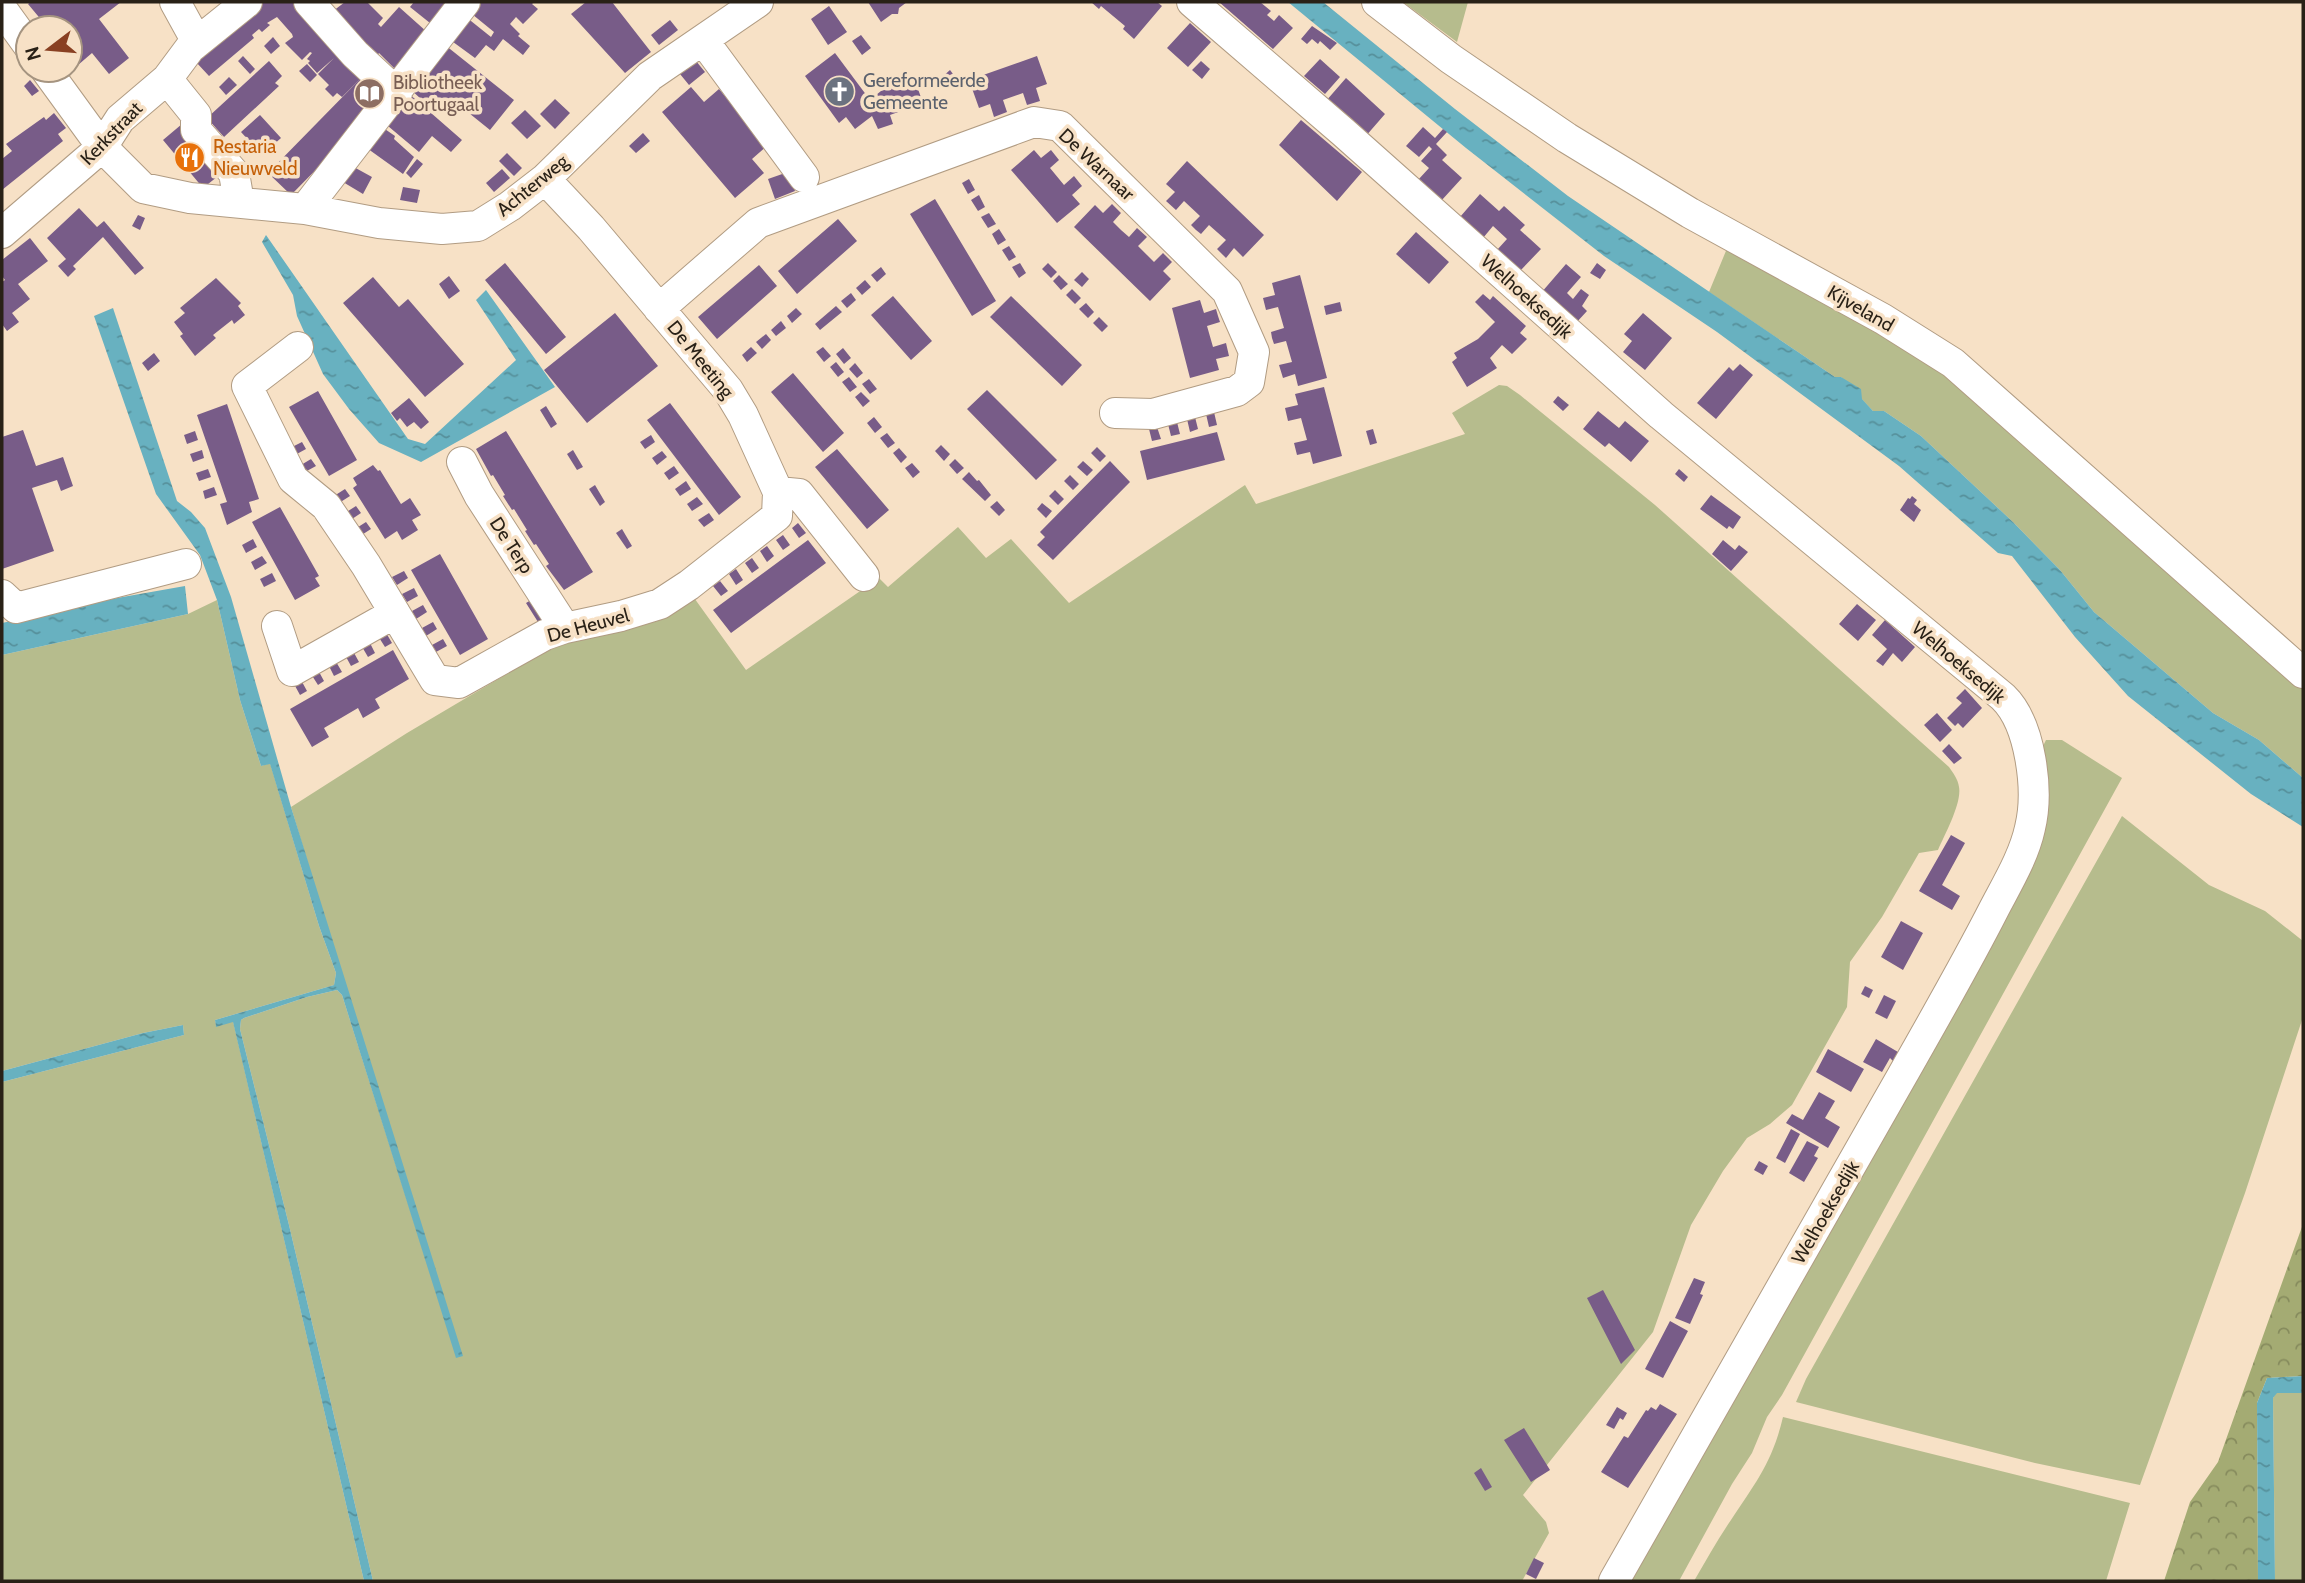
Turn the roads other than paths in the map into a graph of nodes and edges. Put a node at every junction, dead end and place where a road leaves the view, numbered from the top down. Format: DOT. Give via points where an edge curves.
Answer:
graph roads {
  1 [pos="175,2"];
  2 [pos="247,2"];
  3 [pos="309,2"];
  4 [pos="465,2"];
  5 [pos="758,2"];
  6 [pos="1192,2"];
  7 [pos="1377,2"];
  8 [pos="2,9"];
  9 [pos="14,26"];
  10 [pos="703,40"];
  11 [pos="193,45"];
  12 [pos="167,79"];
  13 [pos="56,84"];
  14 [pos="397,93"];
  15 [pos="102,147"];
  16 [pos="804,177"];
  17 [pos="545,179"];
  18 [pos="239,202"];
  19 [pos="305,209"];
  20 [pos="2,233"];
  21 [pos="659,309"];
  22 [pos="298,347"];
  23 [pos="1115,413"];
  24 [pos="462,462"];
  25 [pos="778,492"];
  26 [pos="186,564"];
  27 [pos="863,576"];
  28 [pos="2,595"];
  29 [pos="395,613"];
  30 [pos="277,626"];
  31 [pos="565,628"];
  32 [pos="2303,673"];
  33 [pos="1614,1581"];
  1 -- 11 [label="street"];
  2 -- 11 [label="street, Kerkstraat"];
  3 -- 14 [label="street"];
  4 -- 14 [label="street"];
  5 -- 10 [label="street, Achterweg"];
  6 -- 33 [label="street, Welhoeksedijk" via="1661,415 2003,697 2021,726 2028,749 2033,774 2031,827 2008,882"];
  7 -- 32 [label="street, Kijveland" via="1567,138 1953,363"];
  8 -- 9 [label="street"];
  10 -- 16 [label="street"];
  10 -- 17 [label="street, Achterweg" via="650,76"];
  11 -- 12 [label="street, Kerkstraat"];
  12 -- 15 [label="street, Kerkstraat" via="120,119"];
  12 -- 18 [label="street" via="197,115 196,130 234,173"];
  13 -- 15 [label="street, Achterweg"];
  14 -- 19 [label="street"];
  15 -- 18 [label="street, Achterweg" via="143,188"];
  15 -- 20 [label="street, Kerkstraat"];
  17 -- 19 [label="street, Achterweg" via="478,226 442,229 379,223"];
  17 -- 21 [label="street, De Meeting"];
  18 -- 19 [label="street, Achterweg"];
  21 -- 23 [label="street, De Warnaar" via="758,223 1034,122 1060,126 1227,291 1254,352 1249,382 1237,391 1153,414"];
  21 -- 25 [label="street, De Meeting" via="728,390"];
  22 -- 29 [label="street, De Heuvel" via="247,386 293,479 326,506"];
  24 -- 31 [label="street, De Terp"];
  25 -- 27 [label="street" via="799,494"];
  25 -- 31 [label="street, De Heuvel" via="777,516 660,604"];
  26 -- 28 [label="street" via="16,608"];
  29 -- 30 [label="street" via="292,671"];
  29 -- 31 [label="street, De Heuvel" via="435,680 458,683"];
}
